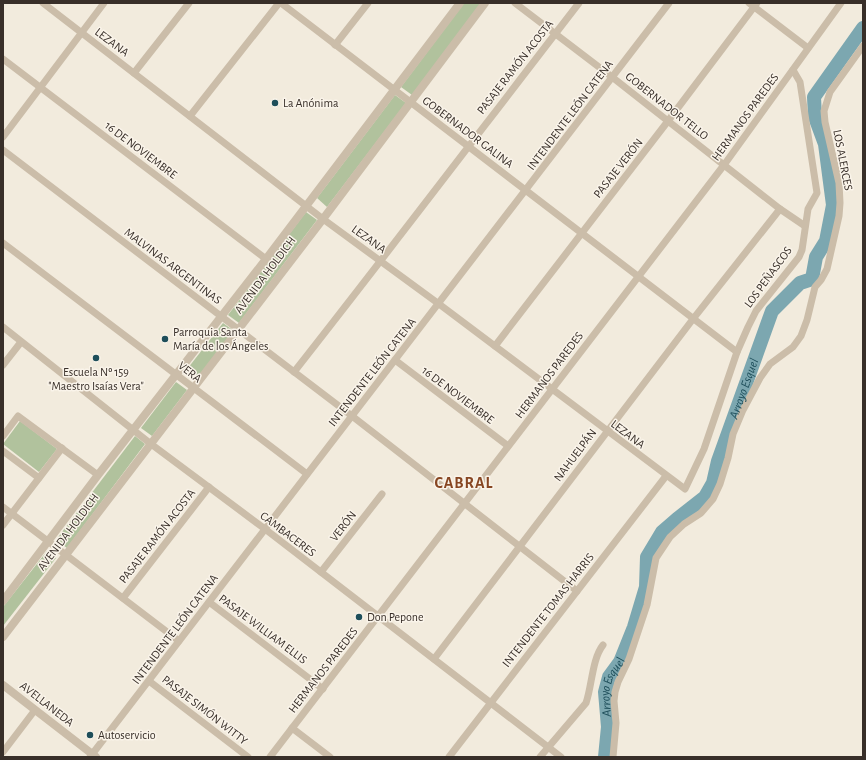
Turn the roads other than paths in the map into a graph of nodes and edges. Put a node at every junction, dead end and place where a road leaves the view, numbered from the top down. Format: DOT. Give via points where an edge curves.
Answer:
graph roads {
  1 [pos="43,3"];
  2 [pos="104,3"];
  3 [pos="189,3"];
  4 [pos="280,3"];
  5 [pos="368,3"];
  6 [pos="460,3"];
  7 [pos="485,3"];
  8 [pos="514,3"];
  9 [pos="579,3"];
  10 [pos="669,3"];
  11 [pos="841,3"];
  12 [pos="754,4"];
  13 [pos="81,33"];
  14 [pos="555,34"];
  15 [pos="335,45"];
  16 [pos="863,46"];
  17 [pos="808,48"];
  18 [pos="3,59"];
  19 [pos="793,70"];
  20 [pos="134,73"];
  21 [pos="612,77"];
  22 [pos="40,87"];
  23 [pos="394,90"];
  24 [pos="411,102"];
  25 [pos="190,116"];
  26 [pos="668,121"];
  27 [pos="3,137"];
  28 [pos="468,146"];
  29 [pos="3,150"];
  30 [pos="724,165"];
  31 [pos="526,190"];
  32 [pos="307,205"];
  33 [pos="780,209"];
  34 [pos="324,219"];
  35 [pos="805,226"];
  36 [pos="582,233"];
  37 [pos="3,244"];
  38 [pos="266,259"];
  39 [pos="381,261"];
  40 [pos="638,276"];
  41 [pos="439,304"];
  42 [pos="222,317"];
  43 [pos="693,319"];
  44 [pos="3,328"];
  45 [pos="238,330"];
  46 [pos="21,342"];
  47 [pos="495,346"];
  48 [pos="737,352"];
  49 [pos="395,360"];
  50 [pos="3,365"];
  51 [pos="294,372"];
  52 [pos="177,375"];
  53 [pos="193,388"];
  54 [pos="551,389"];
  55 [pos="352,416"];
  56 [pos="133,430"];
  57 [pos="607,431"];
  58 [pos="3,436"];
  59 [pos="150,444"];
  60 [pos="508,446"];
  61 [pos="62,448"];
  62 [pos="3,451"];
  63 [pos="307,474"];
  64 [pos="98,475"];
  65 [pos="666,476"];
  66 [pos="39,478"];
  67 [pos="209,488"];
  68 [pos="685,489"];
  69 [pos="382,494"];
  70 [pos="465,503"];
  71 [pos="3,507"];
  72 [pos="12,514"];
  73 [pos="3,525"];
  74 [pos="265,529"];
  75 [pos="48,542"];
  76 [pos="520,546"];
  77 [pos="66,554"];
  78 [pos="321,572"];
  79 [pos="577,591"];
  80 [pos="123,598"];
  81 [pos="3,601"];
  82 [pos="209,602"];
  83 [pos="379,617"];
  84 [pos="3,637"];
  85 [pos="179,641"];
  86 [pos="603,645"];
  87 [pos="434,659"];
  88 [pos="149,681"];
  89 [pos="3,685"];
  90 [pos="323,689"];
  91 [pos="490,702"];
  92 [pos="35,710"];
  93 [pos="292,728"];
  94 [pos="548,746"];
  95 [pos="3,752"];
  96 [pos="93,756"];
  97 [pos="248,757"];
  98 [pos="270,757"];
  99 [pos="330,757"];
  100 [pos="449,757"];
  101 [pos="540,757"];
  102 [pos="561,757"];
  103 [pos="613,757"];
  1 -- 13 [label="street, LEZANA"];
  2 -- 13 [label="street"];
  3 -- 20 [label="street"];
  4 -- 15 [label="street, GOBERNADOR GALINA"];
  4 -- 25 [label="street"];
  5 -- 15 [label="street"];
  6 -- 23 [label="street, AVENIDA HOLDICH"];
  7 -- 24 [label="street, AVENIDA HOLDICH"];
  8 -- 14 [label="street, GOBERNADOR TELLO"];
  9 -- 14 [label="street, PASAJE RAMÓN ACOSTA"];
  10 -- 21 [label="street, INTENDENTE LEÓN CATENA"];
  11 -- 17 [label="street, HERMANOS PAREDES"];
  12 -- 17 [label="street"];
  12 -- 26 [label="street, PASAJE VERÓN"];
  13 -- 20 [label="street, LEZANA"];
  13 -- 22 [label="street"];
  14 -- 21 [label="street, GOBERNADOR TELLO"];
  14 -- 28 [label="street, PASAJE RAMÓN ACOSTA"];
  15 -- 23 [label="street, GOBERNADOR GALINA"];
  16 -- 103 [label="street, LOS ALERCES" via="830,92 824,111 840,196 839,216 827,269 815,287 801,336 793,347 770,364 760,378 738,423 713,499 701,513 670,537 656,558 648,604 615,692"];
  17 -- 19 [label="street, HERMANOS PAREDES"];
  18 -- 22 [label="street, 16 DE NOVIEMBRE"];
  19 -- 30 [label="street, HERMANOS PAREDES"];
  19 -- 35 [label="street, LOS PEÑASCOS" via="800,82 817,186 817,193 808,209"];
  20 -- 25 [label="street, LEZANA"];
  21 -- 26 [label="street, GOBERNADOR TELLO"];
  21 -- 31 [label="street, INTENDENTE LEÓN CATENA"];
  22 -- 27 [label="street"];
  22 -- 38 [label="street, 16 DE NOVIEMBRE"];
  23 -- 24 [label="street, GOBERNADOR GALINA"];
  23 -- 32 [label="street, AVENIDA HOLDICH"];
  24 -- 28 [label="street, GOBERNADOR GALINA"];
  24 -- 34 [label="street, AVENIDA HOLDICH"];
  25 -- 32 [label="street, LEZANA"];
  26 -- 30 [label="street, GOBERNADOR TELLO"];
  26 -- 36 [label="street, PASAJE VERÓN"];
  28 -- 31 [label="street, GOBERNADOR GALINA"];
  28 -- 39 [label="street, PASAJE RAMÓN ACOSTA"];
  29 -- 42 [label="street, MALVINAS ARGENTINAS"];
  30 -- 33 [label="street, GOBERNADOR TELLO"];
  30 -- 40 [label="street, HERMANOS PAREDES"];
  31 -- 36 [label="street, GOBERNADOR GALINA"];
  31 -- 41 [label="street, INTENDENTE LEÓN CATENA"];
  32 -- 34 [label="street, LEZANA"];
  32 -- 38 [label="street, AVENIDA HOLDICH"];
  33 -- 35 [label="street, GOBERNADOR TELLO"];
  33 -- 43 [label="street, NAHUELPÁN"];
  34 -- 39 [label="street, LEZANA"];
  34 -- 45 [label="street, AVENIDA HOLDICH"];
  35 -- 48 [label="street, LOS PEÑASCOS" via="799,257 756,311"];
  36 -- 40 [label="street, GOBERNADOR GALINA"];
  36 -- 47 [label="street, PASAJE VERÓN"];
  37 -- 52 [label="street, VERA"];
  38 -- 42 [label="street, AVENIDA HOLDICH"];
  39 -- 41 [label="street, LEZANA"];
  39 -- 51 [label="street, PASAJE RAMÓN ACOSTA"];
  40 -- 43 [label="street, GOBERNADOR GALINA"];
  40 -- 54 [label="street, HERMANOS PAREDES"];
  41 -- 47 [label="street, LEZANA"];
  41 -- 49 [label="street, INTENDENTE LEÓN CATENA"];
  42 -- 45 [label="street, MALVINAS ARGENTINAS"];
  42 -- 52 [label="street, AVENIDA HOLDICH"];
  43 -- 48 [label="street, GOBERNADOR GALINA"];
  43 -- 57 [label="street, NAHUELPÁN"];
  44 -- 46 [label="street, CAMBACERES"];
  45 -- 51 [label="street, MALVINAS ARGENTINAS"];
  45 -- 53 [label="street, AVENIDA HOLDICH"];
  46 -- 50 [label="street"];
  46 -- 56 [label="street, CAMBACERES"];
  47 -- 54 [label="street, LEZANA"];
  48 -- 68 [label="street, LOS PEÑASCOS" via="704,449"];
  49 -- 55 [label="street, INTENDENTE LEÓN CATENA"];
  49 -- 60 [label="street, 16 DE NOVIEMBRE"];
  51 -- 55 [label="street, MALVINAS ARGENTINAS"];
  52 -- 53 [label="street, VERA"];
  52 -- 56 [label="street, AVENIDA HOLDICH"];
  53 -- 59 [label="street, AVENIDA HOLDICH"];
  53 -- 63 [label="street, VERA"];
  54 -- 57 [label="street, LEZANA"];
  54 -- 60 [label="street, HERMANOS PAREDES"];
  55 -- 63 [label="street, INTENDENTE LEÓN CATENA"];
  55 -- 70 [label="street, MALVINAS ARGENTINAS"];
  56 -- 59 [label="street, CAMBACERES"];
  56 -- 64 [label="street, AVENIDA HOLDICH"];
  57 -- 65 [label="street, LEZANA"];
  57 -- 76 [label="street, NAHUELPÁN"];
  58 -- 61 [label="street" via="18,416"];
  59 -- 67 [label="street, CAMBACERES"];
  59 -- 77 [label="street, AVENIDA HOLDICH"];
  60 -- 70 [label="street, HERMANOS PAREDES"];
  61 -- 64 [label="street"];
  61 -- 66 [label="street"];
  62 -- 66 [label="street"];
  63 -- 74 [label="street, INTENDENTE LEÓN CATENA"];
  64 -- 75 [label="street, AVENIDA HOLDICH"];
  65 -- 68 [label="street, LEZANA"];
  65 -- 79 [label="street, INTENDENTE TOMAS HARRIS"];
  66 -- 72 [label="street"];
  67 -- 74 [label="street, CAMBACERES"];
  67 -- 80 [label="street, PASAJE RAMÓN ACOSTA"];
  69 -- 78 [label="street, VERÓN"];
  70 -- 76 [label="street, MALVINAS ARGENTINAS"];
  70 -- 83 [label="street, HERMANOS PAREDES"];
  71 -- 72 [label="street"];
  72 -- 73 [label="street"];
  72 -- 75 [label="street"];
  74 -- 78 [label="street, CAMBACERES"];
  74 -- 82 [label="street, INTENDENTE LEÓN CATENA"];
  75 -- 77 [label="street"];
  75 -- 81 [label="street, AVENIDA HOLDICH"];
  76 -- 79 [label="street, MALVINAS ARGENTINAS"];
  76 -- 87 [label="street, NAHUELPÁN"];
  77 -- 80 [label="street"];
  77 -- 84 [label="street, AVENIDA HOLDICH"];
  78 -- 83 [label="street, CAMBACERES"];
  79 -- 91 [label="street, INTENDENTE TOMAS HARRIS"];
  80 -- 85 [label="street"];
  82 -- 85 [label="street, INTENDENTE LEÓN CATENA"];
  82 -- 90 [label="street, PASAJE WILLIAM ELLIS"];
  83 -- 87 [label="street, CAMBACERES"];
  83 -- 90 [label="street, HERMANOS PAREDES"];
  85 -- 88 [label="street, INTENDENTE LEÓN CATENA"];
  86 -- 94 [label="street" via="599,649 586,703"];
  87 -- 91 [label="street, CAMBACERES"];
  88 -- 96 [label="street, INTENDENTE LEÓN CATENA"];
  88 -- 97 [label="street, PASAJE SIMÓN WITTY"];
  89 -- 92 [label="street, AVELLANEDA"];
  90 -- 93 [label="street, HERMANOS PAREDES"];
  91 -- 94 [label="street, CAMBACERES"];
  91 -- 100 [label="street, INTENDENTE TOMAS HARRIS"];
  92 -- 95 [label="street"];
  92 -- 96 [label="street, AVELLANEDA"];
  93 -- 98 [label="street, HERMANOS PAREDES"];
  93 -- 99 [label="street"];
  94 -- 101 [label="street"];
  94 -- 102 [label="street, CAMBACERES"];
}
